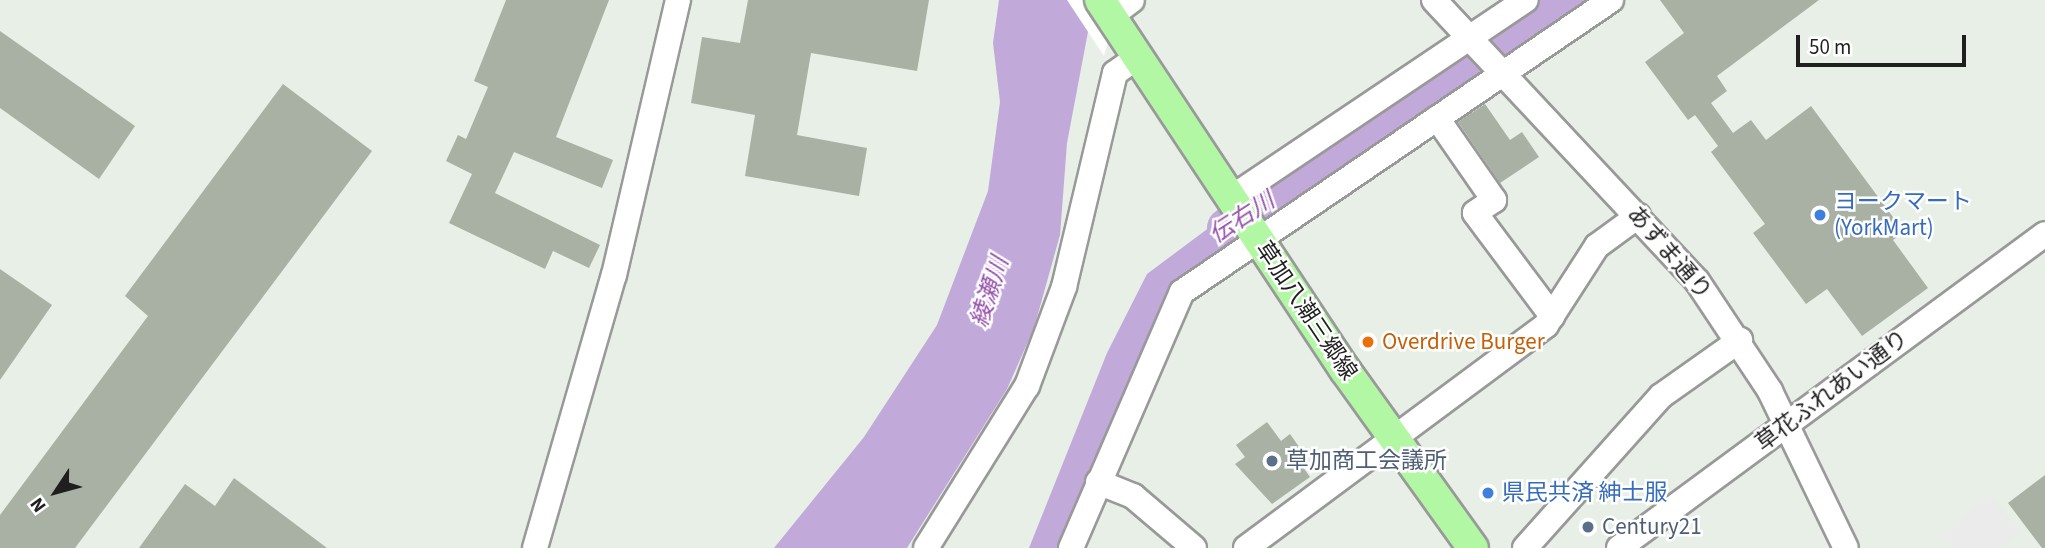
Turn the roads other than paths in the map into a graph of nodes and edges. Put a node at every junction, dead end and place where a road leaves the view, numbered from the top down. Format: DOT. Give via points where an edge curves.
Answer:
graph roads {
  1 [pos="678,0"];
  2 [pos="1434,0"];
  3 [pos="1526,0"];
  4 [pos="1611,0"];
  5 [pos="1115,10"];
  6 [pos="1472,41"];
  7 [pos="1138,57"];
  8 [pos="1501,71"];
  9 [pos="1437,118"];
  10 [pos="1233,201"];
  11 [pos="1638,216"];
  12 [pos="1255,234"];
  13 [pos="2045,234"];
  14 [pos="1552,316"];
  15 [pos="1740,340"];
  16 [pos="1788,425"];
  17 [pos="1392,439"];
  18 [pos="1098,482"];
  19 [pos="535,548"];
  20 [pos="926,548"];
  21 [pos="1071,548"];
  22 [pos="1195,548"];
  23 [pos="1245,548"];
  24 [pos="1473,548"];
  25 [pos="1525,548"];
  26 [pos="1619,548"];
  27 [pos="1846,548"];
  1 -- 19 [label="street" via="614,275"];
  2 -- 6 [label="street, あずま通り"];
  3 -- 6 [label="street"];
  4 -- 8 [label="street"];
  5 -- 7 [label="main road, 草加八潮三郷線"];
  6 -- 8 [label="street, あずま通り"];
  6 -- 10 [label="street"];
  7 -- 10 [label="main road, 草加八潮三郷線"];
  7 -- 20 [label="street" via="1115,73 1064,287 1031,376"];
  8 -- 9 [label="street"];
  8 -- 11 [label="street, あずま通り"];
  9 -- 12 [label="street"];
  9 -- 14 [label="street" via="1494,200 1475,213"];
  10 -- 12 [label="main road, 草加八潮三郷線"];
  11 -- 14 [label="street" via="1597,246"];
  11 -- 15 [label="street, あずま通り"];
  12 -- 17 [label="main road, 草加八潮三郷線"];
  12 -- 18 [label="street" via="1207,270 1172,306"];
  13 -- 16 [label="street, 草花ふれあい通り"];
  14 -- 17 [label="street"];
  15 -- 16 [label="street, あずま通り"];
  15 -- 25 [label="street" via="1661,396"];
  16 -- 26 [label="street, 草花ふれあい通り"];
  16 -- 27 [label="street, あずま通り"];
  17 -- 23 [label="street"];
  17 -- 24 [label="main road, 草加八潮三郷線"];
  18 -- 21 [label="street"];
  18 -- 22 [label="street" via="1133,496"];
}
